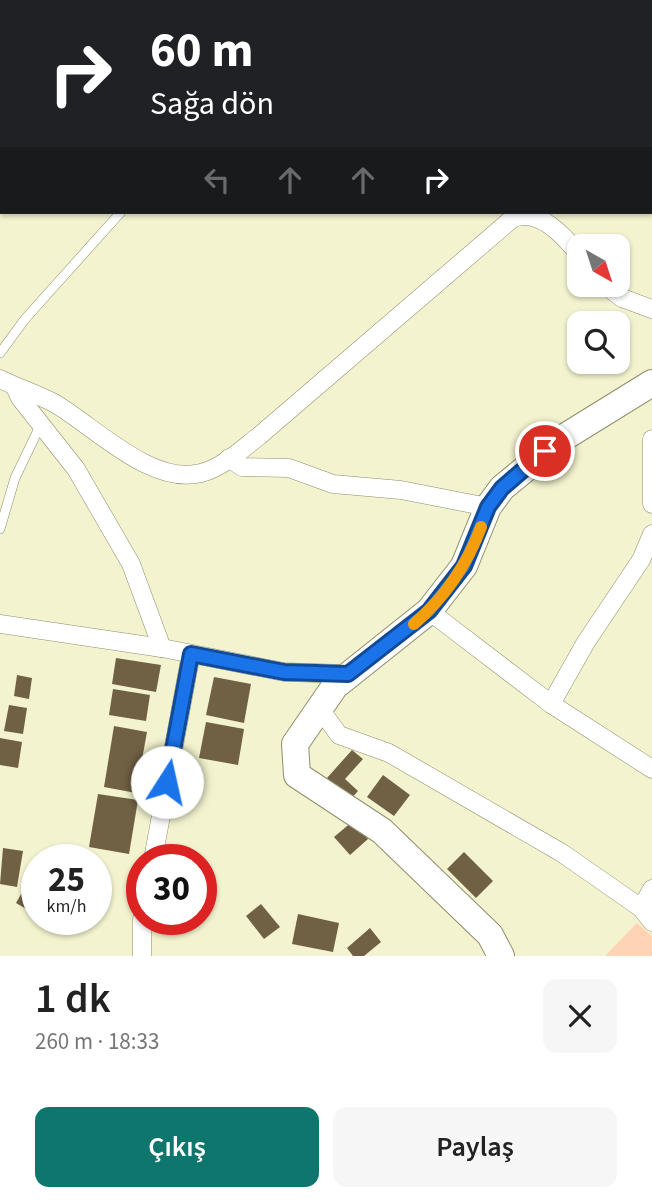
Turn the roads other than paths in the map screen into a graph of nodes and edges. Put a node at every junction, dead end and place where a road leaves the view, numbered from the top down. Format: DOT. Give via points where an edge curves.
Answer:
graph roads {
  1 [pos="119,214"];
  2 [pos="520,214"];
  3 [pos="527,214"];
  4 [pos="567,239"];
  5 [pos="622,298"];
  6 [pos="652,309"];
  7 [pos="0,353"];
  8 [pos="8,383"];
  9 [pos="651,389"];
  10 [pos="41,424"];
  11 [pos="652,439"];
  12 [pos="229,458"];
  13 [pos="652,504"];
  14 [pos="488,507"];
  15 [pos="0,529"];
  16 [pos="652,534"];
  17 [pos="429,611"];
  18 [pos="0,624"];
  19 [pos="162,648"];
  20 [pos="191,654"];
  21 [pos="348,674"];
  22 [pos="551,704"];
  23 [pos="320,709"];
  24 [pos="652,769"];
  25 [pos="156,844"];
  26 [pos="652,889"];
  27 [pos="647,915"];
  28 [pos="142,935"];
  29 [pos="142,956"];
  30 [pos="501,956"];
  1 -- 7 [label="lane"];
  2 -- 12 [label="street"];
  3 -- 4 [label="street"];
  5 -- 6 [label="street"];
  8 -- 10 [label="street"];
  8 -- 12 [label="street" via="54,403 156,469 199,474"];
  9 -- 14 [label="street" via="563,438 527,464"];
  10 -- 15 [label="lane" via="15,478"];
  10 -- 19 [label="street" via="76,469 131,564"];
  11 -- 13 [label="street"];
  12 -- 14 [label="street" via="242,467 289,468 333,484 401,490"];
  14 -- 17 [label="street" via="464,566"];
  16 -- 22 [label="street"];
  17 -- 21 [label="street"];
  17 -- 22 [label="street"];
  18 -- 19 [label="street"];
  19 -- 20 [label="street"];
  20 -- 21 [label="street" via="284,672"];
  20 -- 25 [label="street"];
  21 -- 23 [label="street"];
  22 -- 24 [label="street"];
  23 -- 27 [label="street" via="339,735 389,753 562,853"];
  23 -- 30 [label="street" via="295,744 297,775 382,831 490,935"];
  26 -- 27 [label="street"];
  28 -- 29 [label="street"];
}
